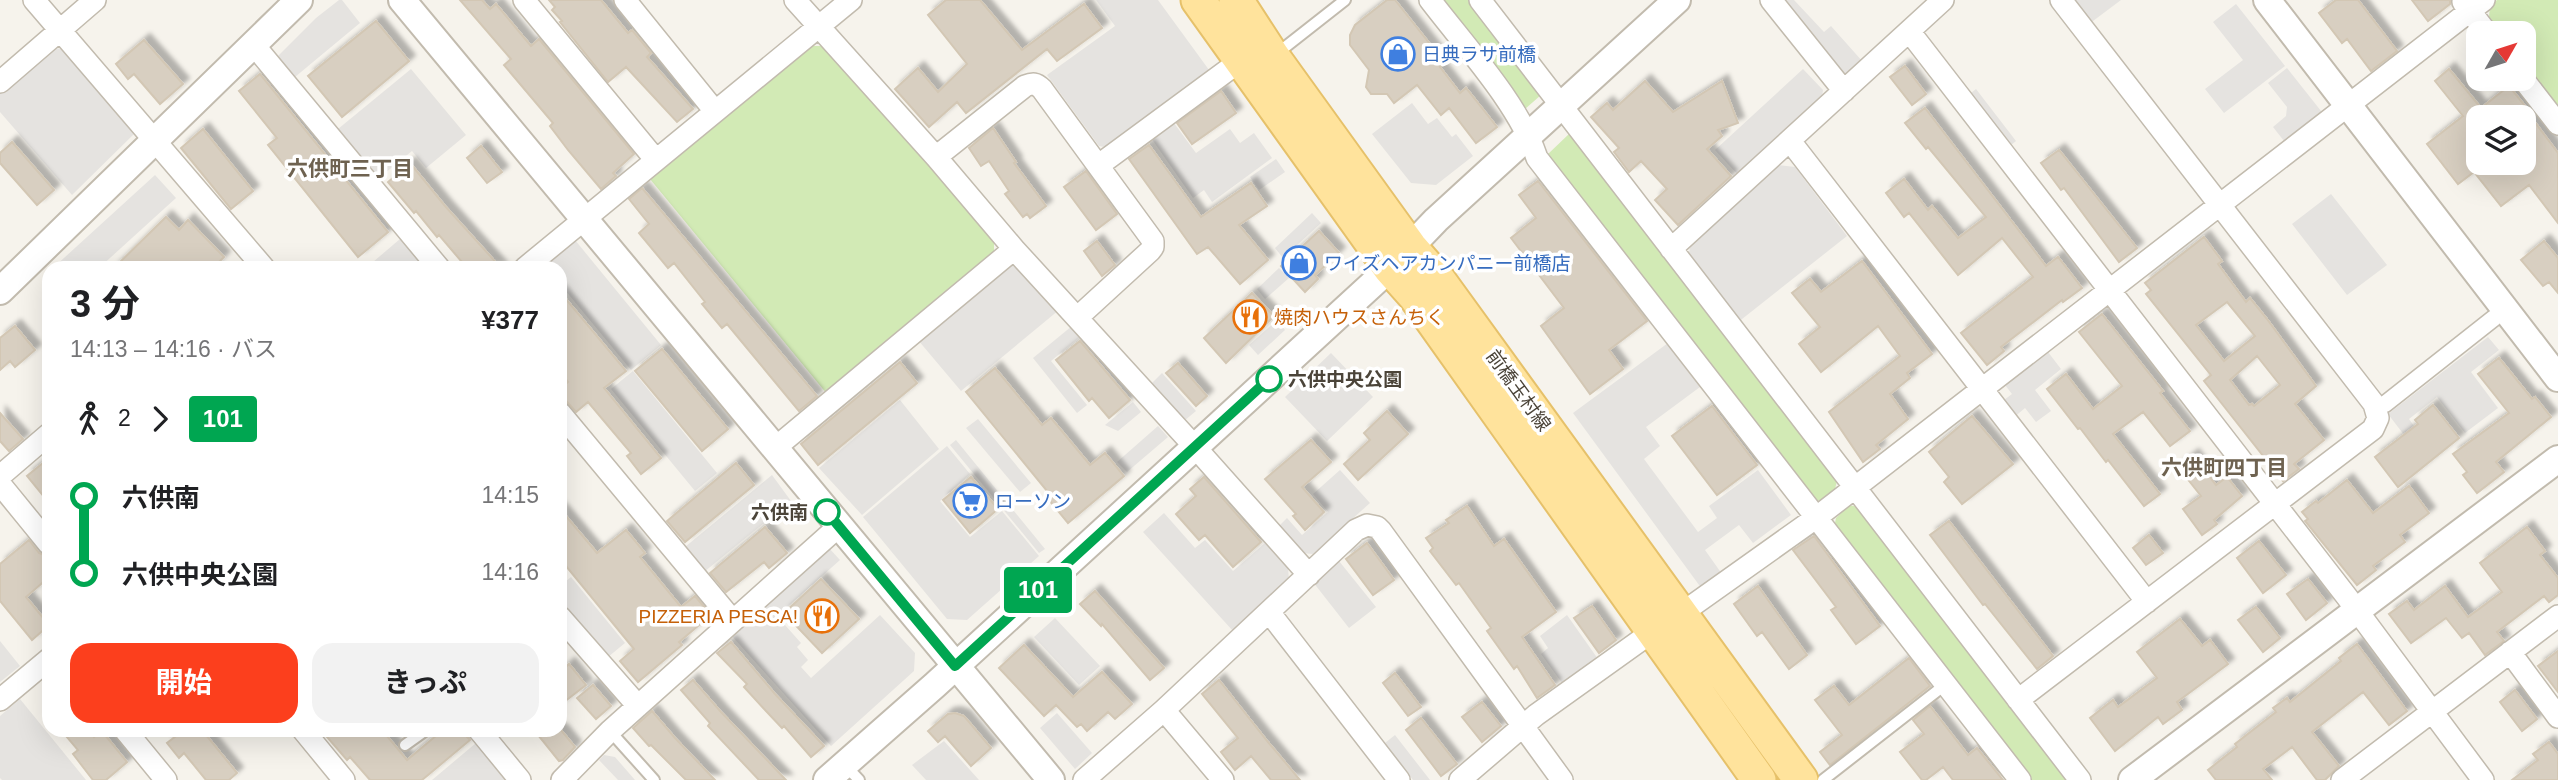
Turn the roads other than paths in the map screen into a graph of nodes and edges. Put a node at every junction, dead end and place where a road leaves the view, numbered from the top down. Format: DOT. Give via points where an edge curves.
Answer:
graph roads {
  1 [pos="34,0"];
  2 [pos="95,0"];
  3 [pos="299,0"];
  4 [pos="402,0"];
  5 [pos="524,0"];
  6 [pos="625,0"];
  7 [pos="794,0"];
  8 [pos="851,0"];
  9 [pos="1198,0"];
  10 [pos="1236,0"];
  11 [pos="1345,0"];
  12 [pos="1430,0"];
  13 [pos="1480,0"];
  14 [pos="1677,0"];
  15 [pos="1771,0"];
  16 [pos="1943,0"];
  17 [pos="2061,0"];
  18 [pos="2267,0"];
  19 [pos="2472,4"];
  20 [pos="2481,21"];
  21 [pos="817,28"];
  22 [pos="60,31"];
  23 [pos="1909,31"];
  24 [pos="253,44"];
  25 [pos="1273,57"];
  26 [pos="1240,61"];
  27 [pos="0,82"];
  28 [pos="1844,91"];
  29 [pos="2532,91"];
  30 [pos="2347,105"];
  31 [pos="1562,106"];
  32 [pos="715,110"];
  33 [pos="2558,124"];
  34 [pos="1530,136"];
  35 [pos="1790,141"];
  36 [pos="154,142"];
  37 [pos="936,157"];
  38 [pos="655,159"];
  39 [pos="1099,165"];
  40 [pos="2219,204"];
  41 [pos="583,219"];
  42 [pos="1014,249"];
  43 [pos="1671,249"];
  44 [pos="1400,258"];
  45 [pos="253,261"];
  46 [pos="433,261"];
  47 [pos="533,261"];
  48 [pos="2109,289"];
  49 [pos="0,291"];
  50 [pos="1078,317"];
  51 [pos="2494,318"];
  52 [pos="2558,378"];
  53 [pos="1982,388"];
  54 [pos="2376,407"];
  55 [pos="567,421"];
  56 [pos="42,441"];
  57 [pos="1195,447"];
  58 [pos="775,448"];
  59 [pos="2558,459"];
  60 [pos="0,476"];
  61 [pos="0,484"];
  62 [pos="1855,487"];
  63 [pos="2276,504"];
  64 [pos="1817,517"];
  65 [pos="839,526"];
  66 [pos="42,535"];
  67 [pos="1309,575"];
  68 [pos="2147,602"];
  69 [pos="2357,610"];
  70 [pos="1269,612"];
  71 [pos="1682,613"];
  72 [pos="2558,616"];
  73 [pos="733,621"];
  74 [pos="567,625"];
  75 [pos="1652,632"];
  76 [pos="2510,652"];
  77 [pos="42,665"];
  78 [pos="955,666"];
  79 [pos="1946,684"];
  80 [pos="0,700"];
  81 [pos="2018,700"];
  82 [pos="638,706"];
  83 [pos="1164,710"];
  84 [pos="2432,711"];
  85 [pos="2558,717"];
  86 [pos="1523,725"];
  87 [pos="610,731"];
  88 [pos="131,737"];
  89 [pos="309,737"];
  90 [pos="416,737"];
  91 [pos="485,737"];
  92 [pos="405,745"];
  93 [pos="843,775"];
  94 [pos="166,780"];
  95 [pos="344,780"];
  96 [pos="520,780"];
  97 [pos="562,780"];
  98 [pos="654,780"];
  99 [pos="1051,780"];
  100 [pos="1084,780"];
  101 [pos="1223,780"];
  102 [pos="1399,780"];
  103 [pos="1460,780"];
  104 [pos="1562,780"];
  105 [pos="1759,780"];
  106 [pos="1801,780"];
  107 [pos="1823,780"];
  108 [pos="2020,780"];
  109 [pos="2080,780"];
  110 [pos="2132,780"];
  111 [pos="2342,780"];
  112 [pos="2483,780"];
  1 -- 22 [label="street"];
  2 -- 22 [label="street"];
  3 -- 24 [label="street"];
  4 -- 41 [label="street"];
  5 -- 38 [label="street"];
  6 -- 32 [label="street"];
  7 -- 21 [label="street"];
  8 -- 21 [label="street"];
  9 -- 26 [label="main road, 前橋玉村線"];
  10 -- 25 [label="main road, 前橋玉村線"];
  11 -- 25 [label="lane"];
  12 -- 34 [label="street"];
  13 -- 31 [label="street"];
  14 -- 31 [label="street"];
  15 -- 28 [label="street"];
  16 -- 23 [label="street"];
  17 -- 40 [label="street"];
  18 -- 30 [label="street"];
  19 -- 20 [label="street"];
  19 -- 30 [label="street"];
  21 -- 32 [label="street"];
  21 -- 37 [label="street"];
  22 -- 27 [label="street"];
  22 -- 36 [label="street"];
  23 -- 28 [label="street"];
  23 -- 48 [label="street"];
  24 -- 36 [label="street"];
  24 -- 46 [label="street"];
  25 -- 44 [label="main road, 前橋玉村線"];
  26 -- 39 [label="street"];
  26 -- 44 [label="main road, 前橋玉村線"];
  28 -- 35 [label="street"];
  29 -- 33 [label="street"];
  30 -- 40 [label="street"];
  30 -- 52 [label="street"];
  31 -- 34 [label="street"];
  31 -- 43 [label="street"];
  32 -- 38 [label="street"];
  34 -- 44 [label="street"];
  34 -- 64 [label="street" via="1537,158"];
  35 -- 43 [label="street"];
  35 -- 53 [label="street"];
  36 -- 45 [label="street"];
  36 -- 49 [label="street"];
  37 -- 39 [label="street" via="1032,83 1042,89"];
  37 -- 42 [label="street"];
  38 -- 41 [label="street"];
  39 -- 50 [label="street" via="1151,236 1153,247"];
  40 -- 48 [label="street"];
  40 -- 54 [label="street"];
  41 -- 47 [label="street"];
  41 -- 58 [label="street"];
  42 -- 50 [label="street"];
  42 -- 58 [label="street"];
  43 -- 62 [label="street"];
  44 -- 57 [label="street"];
  44 -- 71 [label="main road, 前橋玉村線" via="1437,278"];
  44 -- 75 [label="main road, 前橋玉村線" via="1415,296"];
  48 -- 53 [label="street"];
  48 -- 63 [label="street"];
  50 -- 57 [label="street"];
  51 -- 54 [label="street"];
  53 -- 62 [label="street"];
  53 -- 68 [label="street"];
  54 -- 63 [label="street" via="2373,429"];
  55 -- 73 [label="street"];
  56 -- 60 [label="street"];
  57 -- 67 [label="street"];
  57 -- 78 [label="street"];
  58 -- 65 [label="street"];
  59 -- 69 [label="street"];
  61 -- 66 [label="street"];
  62 -- 64 [label="street"];
  62 -- 81 [label="street"];
  63 -- 68 [label="street"];
  63 -- 69 [label="street"];
  64 -- 71 [label="street"];
  64 -- 79 [label="street"];
  65 -- 73 [label="street"];
  65 -- 78 [label="street"];
  67 -- 70 [label="street"];
  67 -- 86 [label="street" via="1356,530 1377,527"];
  68 -- 81 [label="street"];
  69 -- 84 [label="street"];
  69 -- 110 [label="street"];
  70 -- 83 [label="street"];
  70 -- 102 [label="street"];
  71 -- 106 [label="main road, 前橋玉村線"];
  72 -- 76 [label="street"];
  73 -- 82 [label="street"];
  74 -- 82 [label="street"];
  75 -- 86 [label="street"];
  75 -- 105 [label="main road, 前橋玉村線"];
  76 -- 84 [label="street"];
  76 -- 85 [label="street"];
  77 -- 80 [label="street"];
  78 -- 93 [label="street"];
  78 -- 99 [label="street"];
  79 -- 107 [label="lane"];
  79 -- 108 [label="street"];
  81 -- 109 [label="street"];
  82 -- 87 [label="street"];
  83 -- 100 [label="street"];
  83 -- 101 [label="street"];
  84 -- 111 [label="street"];
  84 -- 112 [label="street"];
  86 -- 103 [label="street"];
  86 -- 104 [label="street"];
  87 -- 97 [label="street"];
  87 -- 98 [label="lane"];
  88 -- 94 [label="street"];
  89 -- 95 [label="street"];
  90 -- 92 [label="lane"];
  91 -- 96 [label="street"];
}
